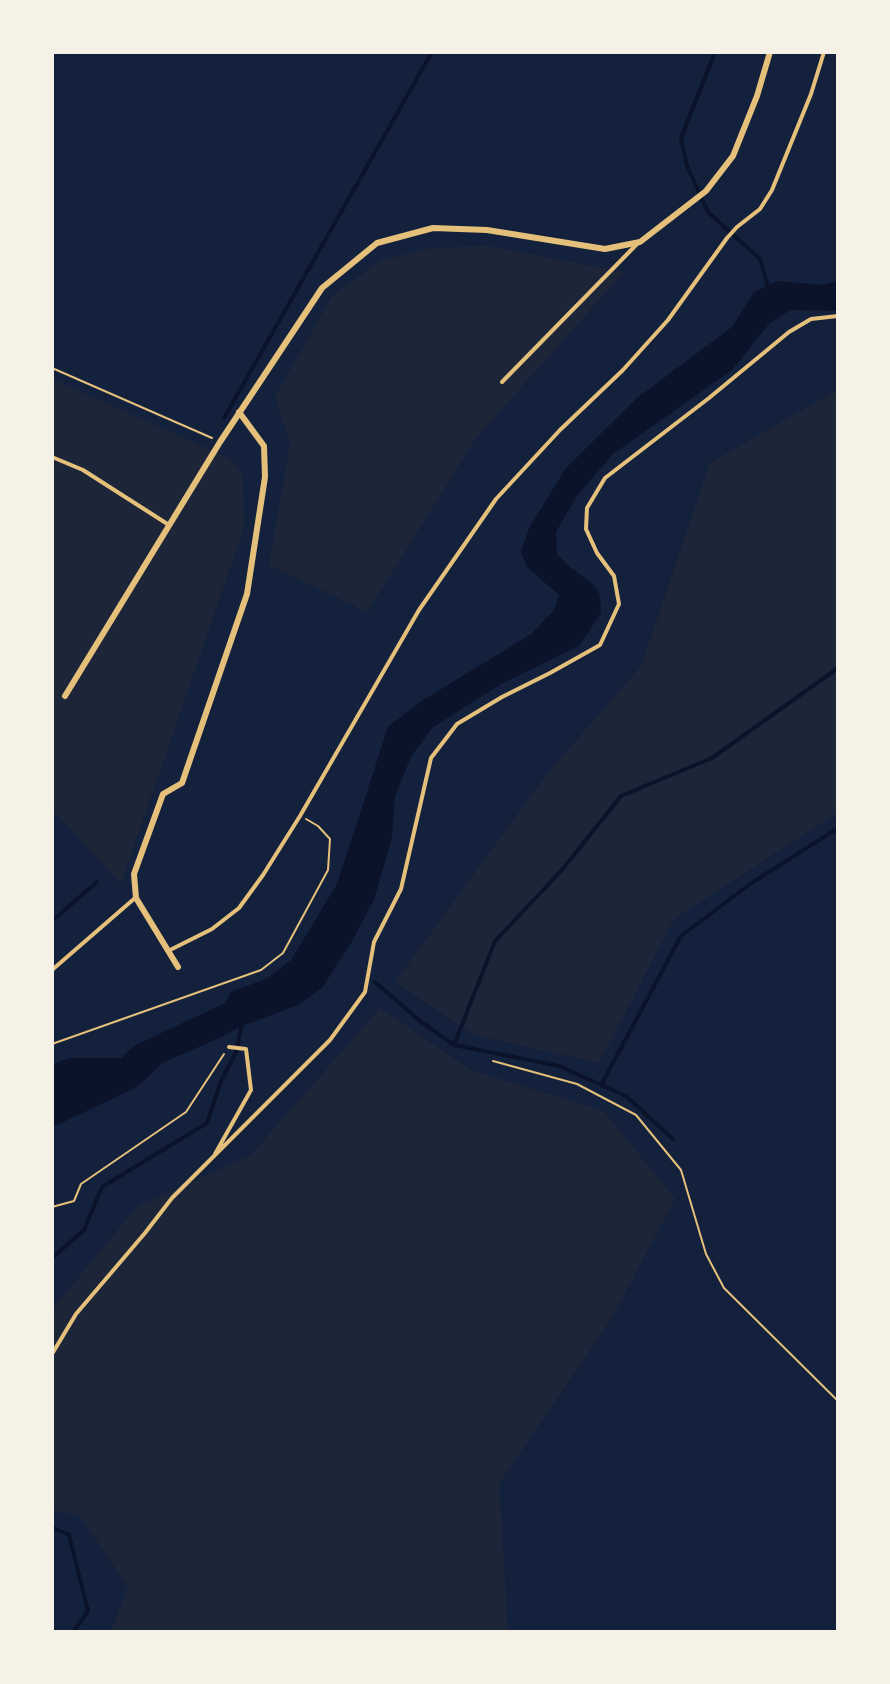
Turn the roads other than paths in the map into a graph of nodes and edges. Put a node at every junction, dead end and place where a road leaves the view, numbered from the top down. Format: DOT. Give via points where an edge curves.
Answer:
graph roads {
  1 [pos="770,52"];
  2 [pos="824,52"];
  3 [pos="640,242"];
  4 [pos="837,316"];
  5 [pos="502,382"];
  6 [pos="240,412"];
  7 [pos="52,457"];
  8 [pos="169,525"];
  9 [pos="65,696"];
  10 [pos="136,898"];
  11 [pos="168,951"];
  12 [pos="178,967"];
  13 [pos="52,970"];
  14 [pos="229,1047"];
  15 [pos="212,1160"];
  16 [pos="52,1354"];
  1 -- 3 [label="street" via="733,156 706,191"];
  2 -- 11 [label="lane" via="772,190 760,209 737,226 668,320 623,370 496,499 419,610 300,816 239,908 212,929"];
  3 -- 5 [label="lane"];
  3 -- 6 [label="street" via="605,249 487,230 433,228 377,243 322,288"];
  4 -- 15 [label="lane" via="811,319 789,332 605,478 587,508 586,529 614,576 619,604 600,645 457,724 431,758 401,889 374,942 365,992 330,1040"];
  6 -- 8 [label="street"];
  6 -- 10 [label="street" via="264,446 265,477 247,594 182,783 163,794 134,874"];
  7 -- 8 [label="lane" via="83,470"];
  8 -- 9 [label="street"];
  10 -- 11 [label="street"];
  10 -- 13 [label="lane"];
  11 -- 12 [label="street"];
  14 -- 15 [label="lane" via="246,1049 251,1090"];
  15 -- 16 [label="lane" via="171,1198 76,1314"];
}
